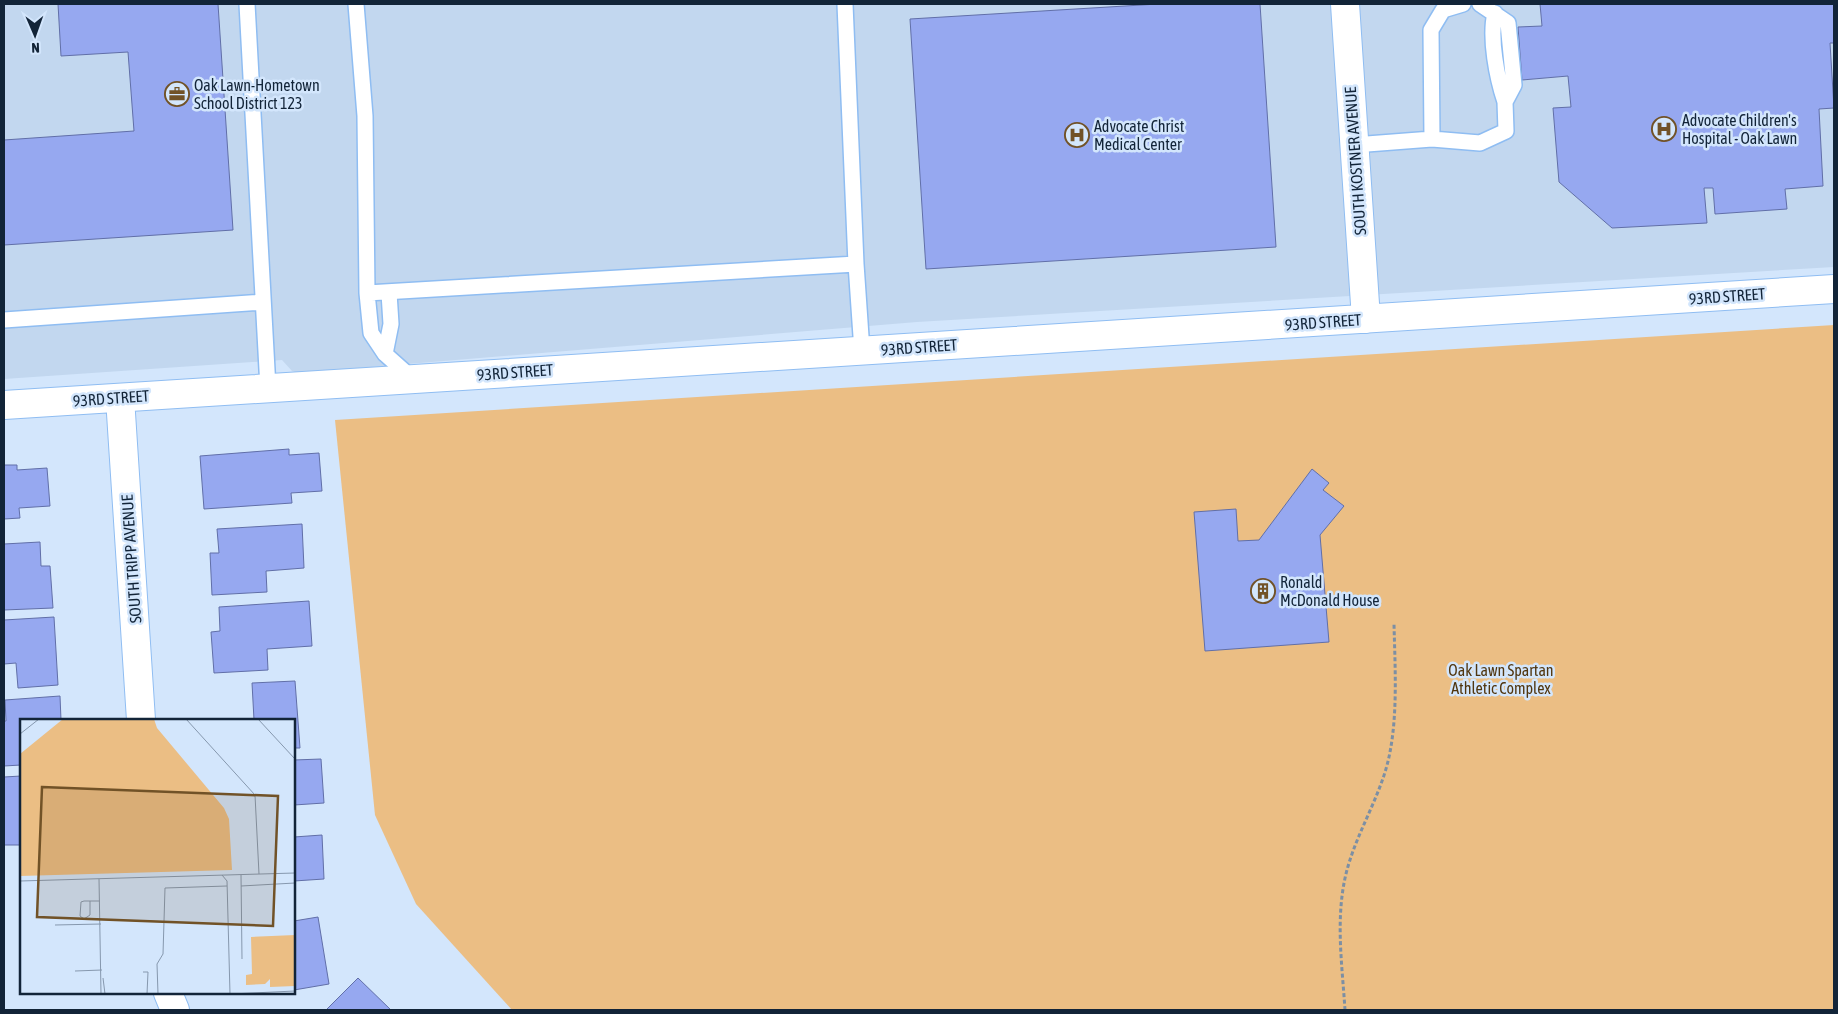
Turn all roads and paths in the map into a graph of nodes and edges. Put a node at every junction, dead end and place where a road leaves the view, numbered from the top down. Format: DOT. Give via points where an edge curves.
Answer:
graph roads {
  1 [pos="247,4"];
  2 [pos="356,4"];
  3 [pos="845,4"];
  4 [pos="1345,4"];
  5 [pos="1463,4"];
  6 [pos="1480,4"];
  7 [pos="1432,138"];
  8 [pos="1354,145"];
  9 [pos="856,264"];
  10 [pos="1834,289"];
  11 [pos="389,292"];
  12 [pos="367,293"];
  13 [pos="263,302"];
  14 [pos="1366,319"];
  15 [pos="4,320"];
  16 [pos="862,351"];
  17 [pos="385,354"];
  18 [pos="413,379"];
  19 [pos="268,388"];
  20 [pos="120,398"];
  21 [pos="4,405"];
  22 [pos="1394,624"];
  23 [pos="141,719"];
  24 [pos="168,994"];
  25 [pos="175,1010"];
  26 [pos="1345,1010"];
  1 -- 13 [label="lane"];
  2 -- 12 [label="lane" via="365,116"];
  3 -- 9 [label="lane"];
  4 -- 8 [label="street, SOUTH KOSTNER AVENUE"];
  5 -- 7 [label="lane" via="1443,10 1431,30"];
  6 -- 7 [label="lane" via="1495,14 1498,81 1505,102 1506,131 1480,143"];
  7 -- 8 [label="lane"];
  8 -- 14 [label="street, SOUTH KOSTNER AVENUE"];
  9 -- 11 [label="lane"];
  9 -- 16 [label="lane"];
  10 -- 14 [label="street, 93RD STREET"];
  11 -- 12 [label="lane"];
  11 -- 17 [label="lane" via="391,324"];
  12 -- 17 [label="lane" via="371,333"];
  13 -- 15 [label="lane"];
  13 -- 19 [label="lane"];
  14 -- 16 [label="street, 93RD STREET"];
  16 -- 18 [label="street, 93RD STREET"];
  17 -- 18 [label="lane"];
  18 -- 19 [label="street, 93RD STREET"];
  19 -- 20 [label="street, 93RD STREET"];
  20 -- 21 [label="street, 93RD STREET"];
  20 -- 23 [label="street, SOUTH TRIPP AVENUE"];
  22 -- 26 [label="path" via="1395,696 1389,757 1349,863 1342,898 1340,930"];
  24 -- 25 [label="street"];
}
